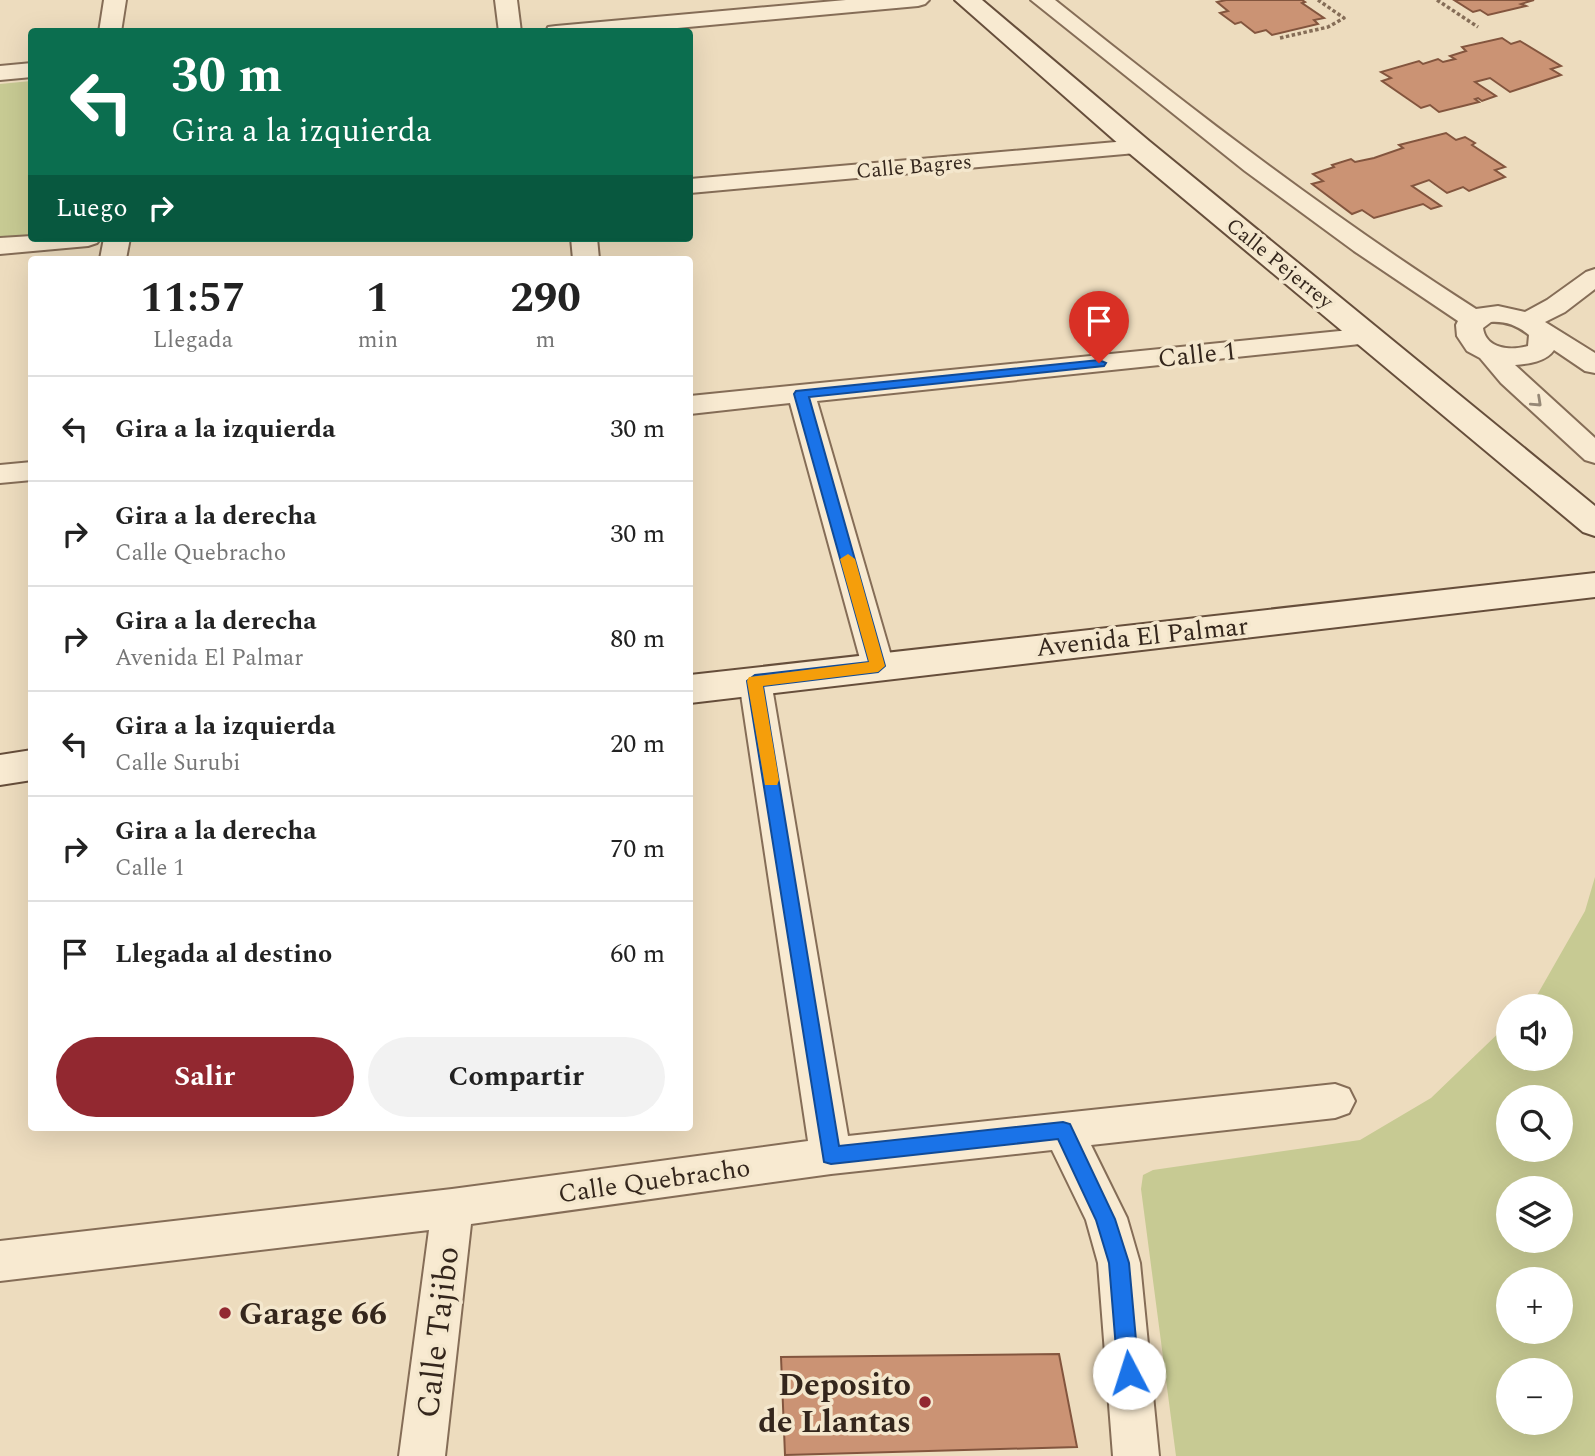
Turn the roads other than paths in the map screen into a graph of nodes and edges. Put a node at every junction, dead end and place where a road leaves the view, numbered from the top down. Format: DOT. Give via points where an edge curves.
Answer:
graph roads {
  1 [pos="115,0"];
  2 [pos="506,0"];
  3 [pos="918,0"];
  4 [pos="967,0"];
  5 [pos="1042,0"];
  6 [pos="111,28"];
  7 [pos="510,28"];
  8 [pos="593,28"];
  9 [pos="28,70"];
  10 [pos="0,72"];
  11 [pos="1139,147"];
  12 [pos="693,186"];
  13 [pos="44,242"];
  14 [pos="0,246"];
  15 [pos="1595,277"];
  16 [pos="1474,320"];
  17 [pos="1532,324"];
  18 [pos="1370,336"];
  19 [pos="1489,352"];
  20 [pos="1595,365"];
  21 [pos="801,394"];
  22 [pos="693,405"];
  23 [pos="1595,454"];
  24 [pos="28,471"];
  25 [pos="0,474"];
  26 [pos="1595,524"];
  27 [pos="1595,585"];
  28 [pos="878,666"];
  29 [pos="755,681"];
  30 [pos="693,689"];
  31 [pos="28,766"];
  32 [pos="0,770"];
  33 [pos="1335,1101"];
  34 [pos="1063,1130"];
  35 [pos="831,1156"];
  36 [pos="452,1208"];
  37 [pos="0,1261"];
  38 [pos="422,1456"];
  39 [pos="1136,1456"];
  1 -- 6 [label="street"];
  2 -- 7 [label="street"];
  3 -- 8 [label="street"];
  4 -- 11 [label="street, Calle Pejerrey"];
  5 -- 16 [label="street" via="1342,232"];
  9 -- 10 [label="street"];
  11 -- 12 [label="street, Calle Bagres"];
  11 -- 18 [label="street, Calle Pejerrey"];
  13 -- 14 [label="street"];
  15 -- 17 [label="street"];
  16 -- 17 [label="street" via="1498,314"];
  16 -- 19 [label="street" via="1469,325 1472,340"];
  17 -- 19 [label="street" via="1543,336 1540,351 1518,358"];
  17 -- 20 [label="street"];
  18 -- 21 [label="street, Calle 1"];
  18 -- 26 [label="street, Calle Pejerrey"];
  19 -- 23 [label="street, one-way"];
  21 -- 22 [label="street, Calle 1"];
  21 -- 28 [label="street"];
  24 -- 25 [label="street"];
  27 -- 28 [label="street, Avenida El Palmar"];
  28 -- 29 [label="street, Avenida El Palmar"];
  29 -- 30 [label="street, Avenida El Palmar"];
  29 -- 35 [label="street"];
  31 -- 32 [label="street"];
  33 -- 34 [label="street, Calle Quebracho"];
  34 -- 35 [label="street, Calle Quebracho"];
  34 -- 39 [label="street" via="1105,1219 1119,1263"];
  35 -- 36 [label="street, Calle Quebracho"];
  36 -- 37 [label="street, Calle Quebracho"];
  36 -- 38 [label="street, Calle Tajibo"];
}
